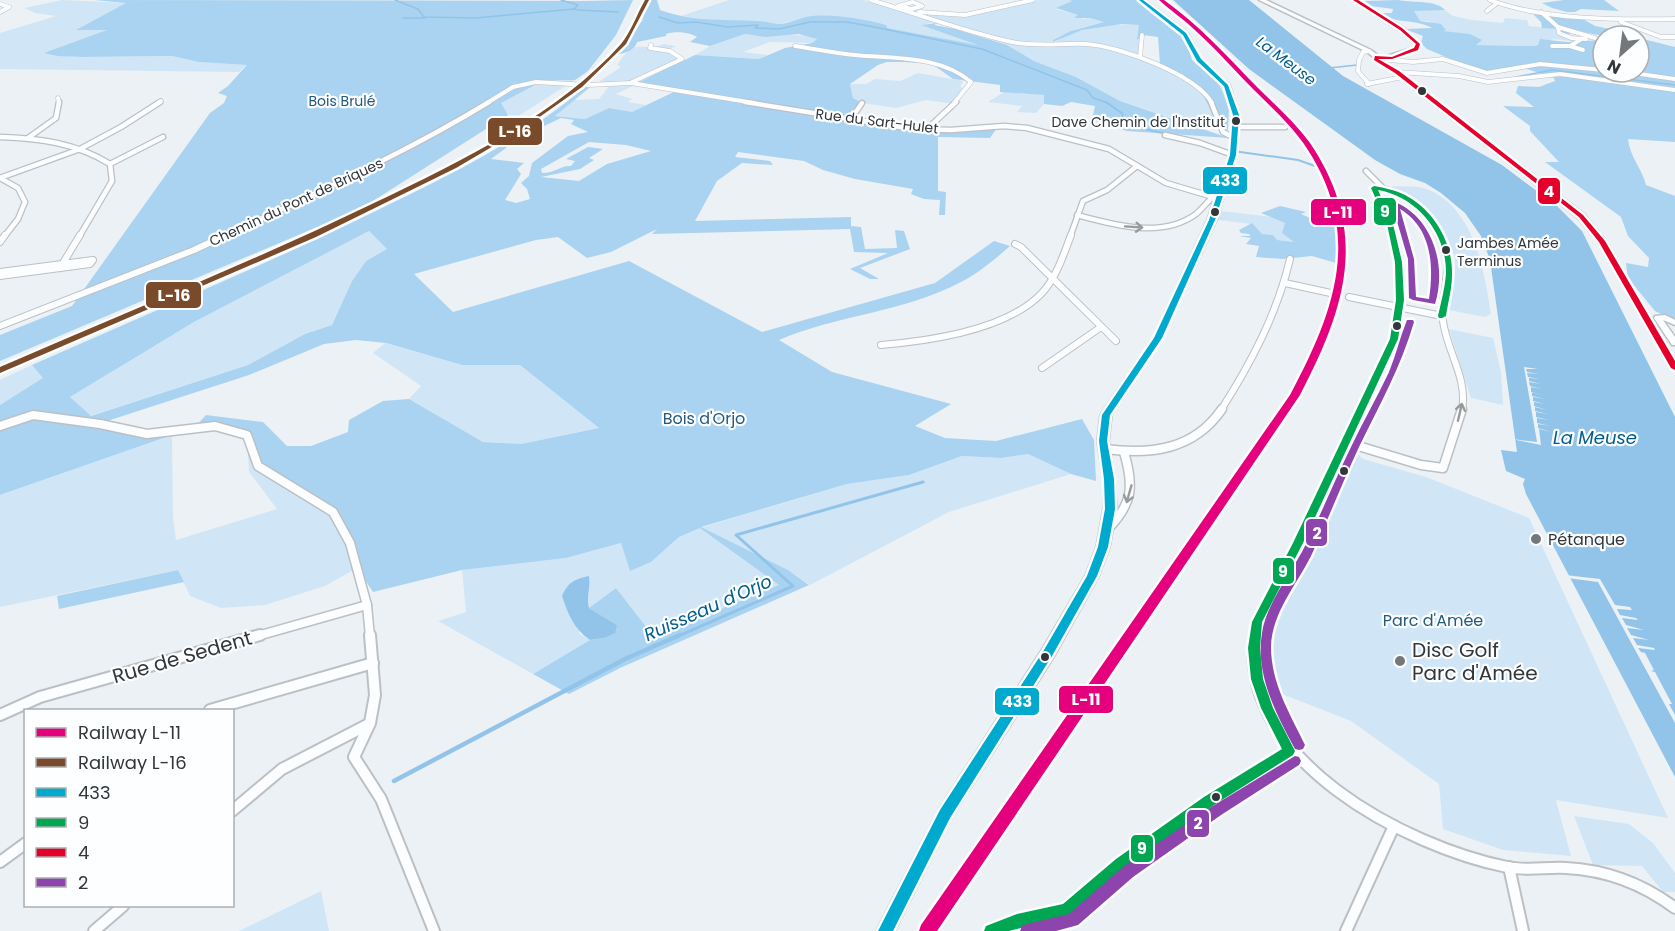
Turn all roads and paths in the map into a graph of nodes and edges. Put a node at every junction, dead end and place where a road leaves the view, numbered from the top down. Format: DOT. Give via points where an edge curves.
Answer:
graph roads {
  1 [pos="871,0"];
  2 [pos="892,0"];
  3 [pos="1033,0"];
  4 [pos="1141,0"];
  5 [pos="1262,0"];
  6 [pos="1355,0"];
  7 [pos="1490,0"];
  8 [pos="879,3"];
  9 [pos="1497,3"];
  10 [pos="0,4"];
  11 [pos="899,8"];
  12 [pos="1487,11"];
  13 [pos="0,12"];
  14 [pos="1541,12"];
  15 [pos="909,13"];
  16 [pos="1611,19"];
  17 [pos="1675,19"];
  18 [pos="1558,27"];
  19 [pos="1142,35"];
  20 [pos="1675,37"];
  21 [pos="1579,39"];
  22 [pos="651,45"];
  23 [pos="795,46"];
  24 [pos="1552,46"];
  25 [pos="1570,46"];
  26 [pos="1583,50"];
  27 [pos="1369,51"];
  28 [pos="1140,57"];
  29 [pos="1384,59"];
  30 [pos="1591,69"];
  31 [pos="1400,74"];
  32 [pos="1651,76"];
  33 [pos="1675,79"];
  34 [pos="631,83"];
  35 [pos="588,85"];
  36 [pos="1675,90"];
  37 [pos="58,98"];
  38 [pos="161,101"];
  39 [pos="862,103"];
  40 [pos="851,119"];
  41 [pos="1236,127"];
  42 [pos="1285,128"];
  43 [pos="926,130"];
  44 [pos="1165,135"];
  45 [pos="0,137"];
  46 [pos="163,137"];
  47 [pos="28,138"];
  48 [pos="1236,139"];
  49 [pos="80,149"];
  50 [pos="1233,152"];
  51 [pos="110,164"];
  52 [pos="1137,166"];
  53 [pos="1366,171"];
  54 [pos="0,178"];
  55 [pos="1382,187"];
  56 [pos="1216,198"];
  57 [pos="1077,215"];
  58 [pos="0,242"];
  59 [pos="1015,244"];
  60 [pos="1290,260"];
  61 [pos="0,274"];
  62 [pos="1053,278"];
  63 [pos="1285,283"];
  64 [pos="1335,294"];
  65 [pos="1349,297"];
  66 [pos="1402,308"];
  67 [pos="1442,316"];
  68 [pos="1675,323"];
  69 [pos="0,326"];
  70 [pos="1101,327"];
  71 [pos="1116,341"];
  72 [pos="1675,343"];
  73 [pos="880,345"];
  74 [pos="1042,368"];
  75 [pos="1675,368"];
  76 [pos="0,426"];
  77 [pos="1345,442"];
  78 [pos="1105,449"];
  79 [pos="1124,452"];
  80 [pos="1107,529"];
  81 [pos="367,604"];
  82 [pos="373,663"];
  83 [pos="218,709"];
  84 [pos="0,715"];
  85 [pos="370,723"];
  86 [pos="1289,751"];
  87 [pos="234,809"];
  88 [pos="1394,826"];
  89 [pos="24,844"];
  90 [pos="0,862"];
  91 [pos="1509,867"];
  92 [pos="122,907"];
  93 [pos="1675,908"];
  94 [pos="1047,916"];
  95 [pos="94,931"];
  96 [pos="434,931"];
  97 [pos="885,931"];
  98 [pos="991,931"];
  99 [pos="1060,931"];
  100 [pos="1346,931"];
  101 [pos="1523,931"];
  1 -- 8 [label="street"];
  2 -- 8 [label="street"];
  3 -- 15 [label="street" via="965,15"];
  4 -- 41 [label="main road" via="1185,34 1199,60 1222,80 1230,92"];
  5 -- 27 [label="main road"];
  6 -- 29 [label="main road" via="1418,44 1416,49"];
  7 -- 9 [label="street"];
  8 -- 11 [label="street"];
  9 -- 12 [label="street"];
  9 -- 14 [label="street"];
  10 -- 13 [label="street" via="9,7"];
  11 -- 11 [label="street" via="916,8 922,6 905,3"];
  11 -- 15 [label="street"];
  14 -- 16 [label="street"];
  14 -- 18 [label="street"];
  15 -- 28 [label="street" via="1014,43 1089,44"];
  16 -- 17 [label="street"];
  16 -- 20 [label="street" via="1661,37"];
  18 -- 21 [label="street" via="1559,33"];
  18 -- 21 [label="street" via="1595,38"];
  19 -- 28 [label="street"];
  21 -- 25 [label="street"];
  22 -- 34 [label="street, Rue du Sart-Hulet" via="650,48 670,51 682,59"];
  23 -- 43 [label="street" via="949,68 971,82"];
  24 -- 25 [label="street"];
  25 -- 26 [label="street"];
  27 -- 29 [label="main road"];
  27 -- 31 [label="street" via="1363,52 1358,71 1368,86"];
  28 -- 48 [label="street" via="1197,86 1211,101 1223,132"];
  29 -- 30 [label="street" via="1443,59 1487,73 1540,64"];
  29 -- 31 [label="main road"];
  31 -- 36 [label="street" via="1459,76 1488,82 1560,74"];
  31 -- 75 [label="main road" via="1581,216 1602,241"];
  32 -- 33 [label="street"];
  34 -- 35 [label="street, Rue du Sart-Hulet"];
  34 -- 40 [label="street, Rue du Sart-Hulet"];
  35 -- 69 [label="street, Chemin du Pont de Briques" via="536,82 513,87 440,132 194,250"];
  37 -- 47 [label="street" via="61,107 57,117"];
  38 -- 49 [label="street"];
  39 -- 40 [label="street"];
  40 -- 43 [label="street, Rue du Sart-Hulet"];
  41 -- 42 [label="street"];
  41 -- 48 [label="main road"];
  43 -- 52 [label="street, Rue du Sart-Hulet" via="1027,128 1109,149"];
  44 -- 50 [label="street"];
  45 -- 47 [label="street"];
  46 -- 51 [label="street"];
  47 -- 49 [label="street"];
  48 -- 50 [label="main road"];
  49 -- 51 [label="street"];
  49 -- 54 [label="street"];
  50 -- 56 [label="main road"];
  51 -- 61 [label="street" via="112,181 61,266"];
  52 -- 56 [label="street, Rue du Sart-Hulet" via="1166,183"];
  52 -- 57 [label="street" via="1102,194 1086,198"];
  53 -- 55 [label="street"];
  54 -- 58 [label="street" via="18,188 25,202 18,219"];
  55 -- 66 [label="street" via="1374,188 1401,258"];
  55 -- 67 [label="street" via="1402,192 1436,228 1445,245 1449,270"];
  57 -- 56 [label="street, one-way" via="1131,227 1154,227 1181,222"];
  56 -- 78 [label="main road" via="1155,344 1106,415"];
  57 -- 62 [label="street"];
  59 -- 62 [label="street"];
  60 -- 63 [label="street"];
  62 -- 70 [label="street"];
  62 -- 73 [label="street" via="1041,295 1001,318 944,335"];
  63 -- 64 [label="street"];
  63 -- 79 [label="street" via="1259,347 1205,430 1184,442"];
  65 -- 66 [label="street"];
  66 -- 67 [label="street"];
  66 -- 77 [label="street" via="1377,380"];
  77 -- 67 [label="street, one-way" via="1443,468 1464,393"];
  68 -- 72 [label="street" via="1658,318"];
  70 -- 71 [label="street"];
  70 -- 74 [label="street"];
  76 -- 81 [label="street" via="33,415 147,434 215,426 247,435 258,466 333,512 350,543"];
  77 -- 86 [label="street" via="1256,629 1258,687"];
  78 -- 79 [label="street"];
  78 -- 80 [label="main road"];
  79 -- 80 [label="street, one-way" via="1132,486 1121,516"];
  80 -- 97 [label="main road" via="1092,576 1074,609 945,814"];
  81 -- 82 [label="street"];
  81 -- 84 [label="street, Rue de Sedent" via="40,697"];
  82 -- 83 [label="street"];
  82 -- 85 [label="street" via="375,695"];
  85 -- 87 [label="street" via="282,769"];
  85 -- 96 [label="street" via="354,757 381,799"];
  86 -- 88 [label="street" via="1336,789"];
  86 -- 94 [label="street" via="1121,863 1067,910"];
  88 -- 91 [label="street" via="1468,856"];
  88 -- 100 [label="street"];
  89 -- 90 [label="street"];
  91 -- 93 [label="street" via="1567,868 1619,878 1646,889"];
  91 -- 101 [label="street"];
  92 -- 95 [label="street"];
  94 -- 98 [label="street"];
  94 -- 99 [label="street"];
}
